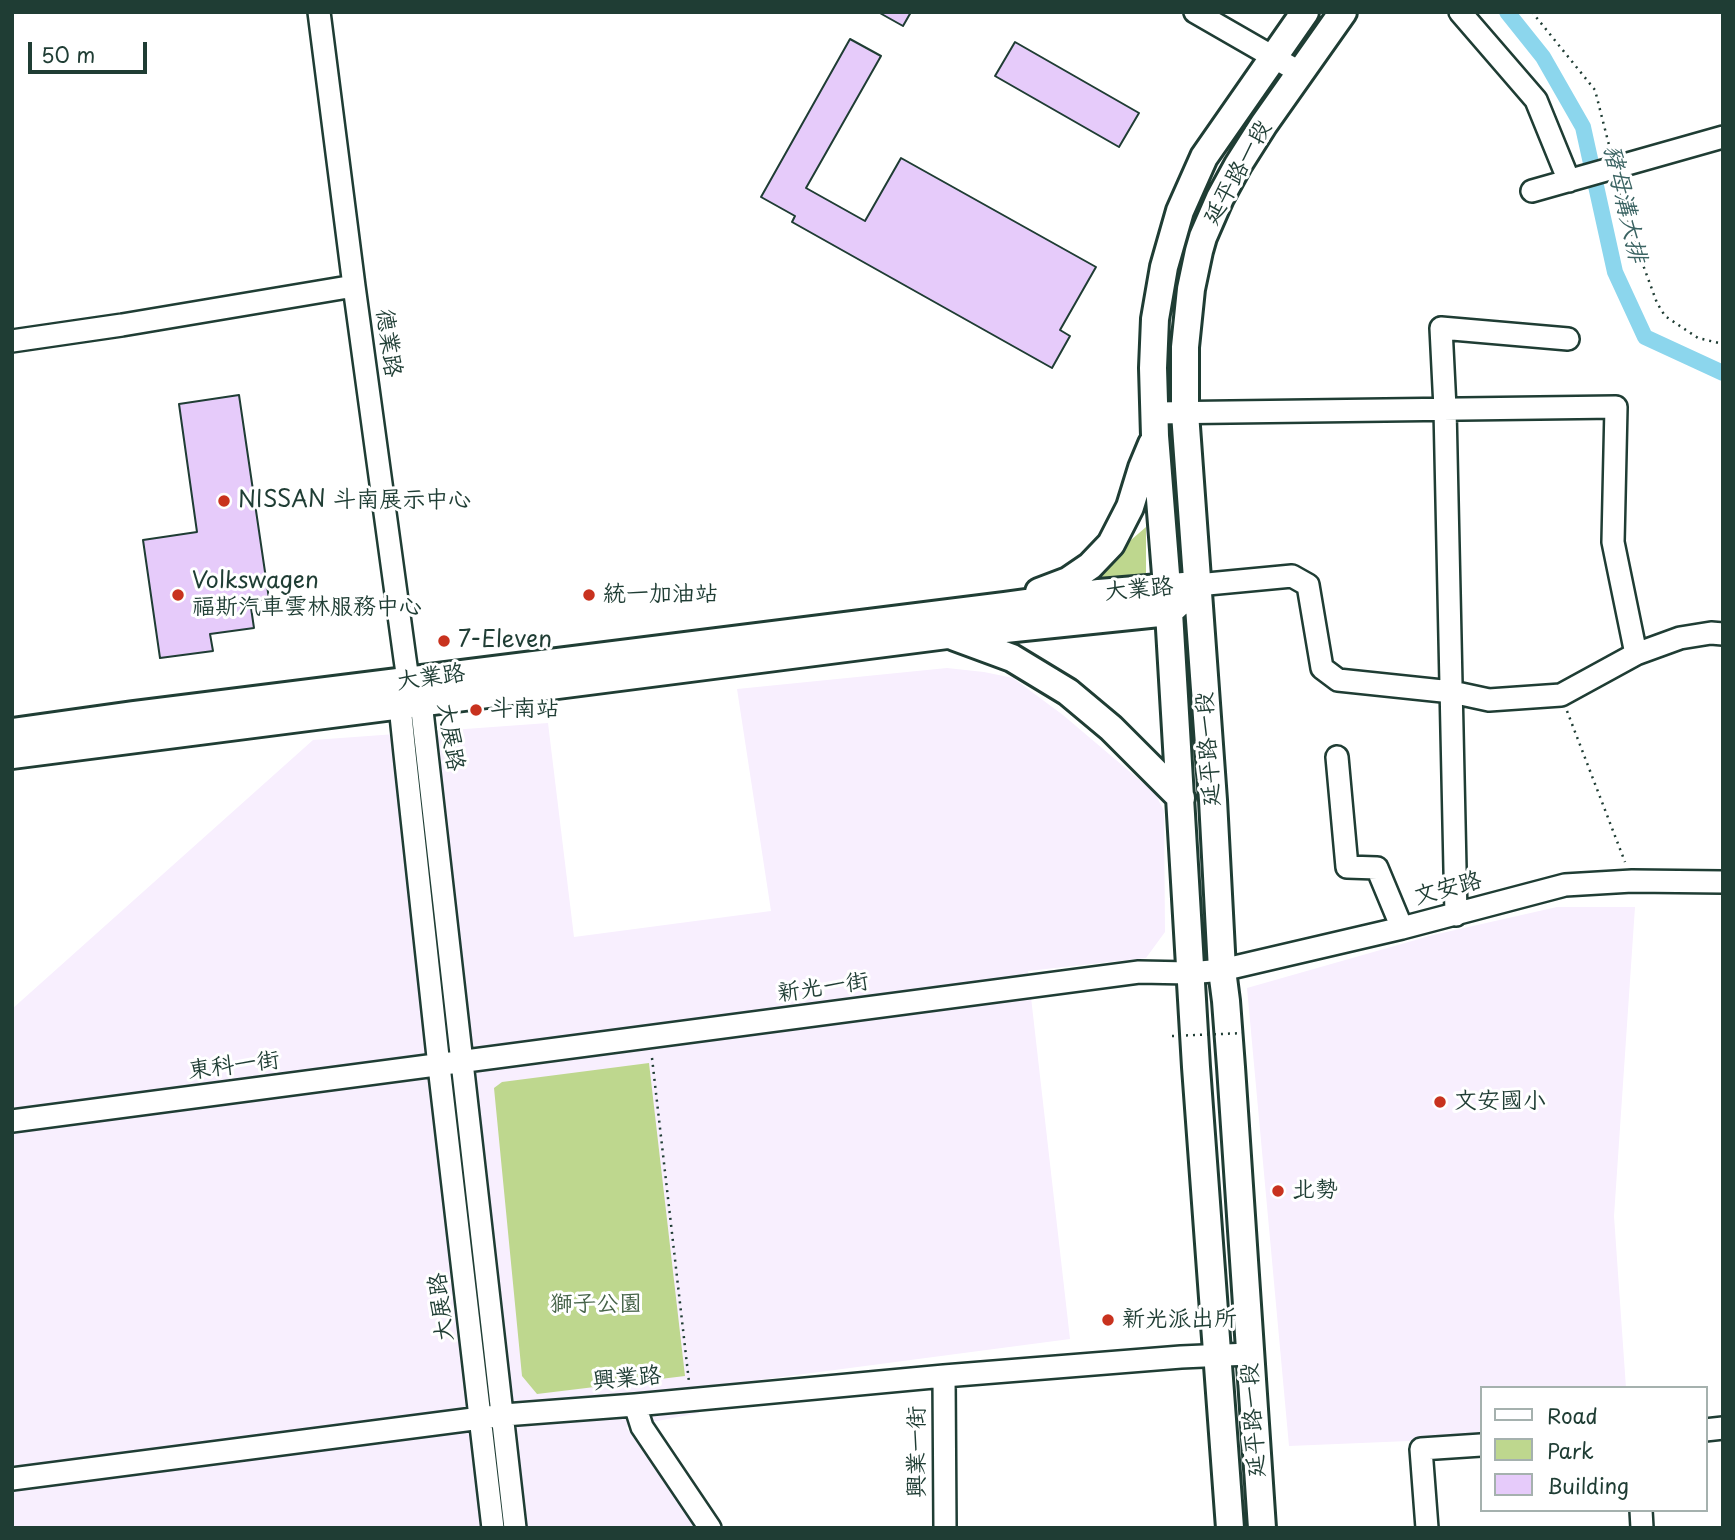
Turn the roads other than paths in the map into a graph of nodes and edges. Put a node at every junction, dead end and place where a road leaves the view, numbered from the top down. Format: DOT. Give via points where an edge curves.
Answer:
graph roads {
  1 [pos="319,12"];
  2 [pos="1195,12"];
  3 [pos="1305,12"];
  4 [pos="1343,12"];
  5 [pos="1460,12"];
  6 [pos="1273,58"];
  7 [pos="1301,73"];
  8 [pos="1723,136"];
  9 [pos="1569,181"];
  10 [pos="1532,191"];
  11 [pos="1171,243"];
  12 [pos="1199,251"];
  13 [pos="354,286"];
  14 [pos="1567,339"];
  15 [pos="12,341"];
  16 [pos="1445,408"];
  17 [pos="1185,413"];
  18 [pos="1155,425"];
  19 [pos="1197,586"];
  20 [pos="1168,600"];
  21 [pos="1004,607"];
  22 [pos="1723,634"];
  23 [pos="947,635"];
  24 [pos="826,639"];
  25 [pos="1636,654"];
  26 [pos="1452,692"];
  27 [pos="410,696"];
  28 [pos="134,727"];
  29 [pos="12,732"];
  30 [pos="12,755"];
  31 [pos="1337,757"];
  32 [pos="1181,798"];
  33 [pos="1723,882"];
  34 [pos="1456,915"];
  35 [pos="1402,928"];
  36 [pos="1222,970"];
  37 [pos="1190,973"];
  38 [pos="463,1062"];
  39 [pos="439,1066"];
  40 [pos="12,1121"];
  41 [pos="1249,1354"];
  42 [pos="1217,1355"];
  43 [pos="944,1377"];
  44 [pos="635,1405"];
  45 [pos="503,1415"];
  46 [pos="481,1418"];
  47 [pos="1480,1445"];
  48 [pos="12,1479"];
  49 [pos="493,1528"];
  50 [pos="515,1528"];
  51 [pos="710,1528"];
  52 [pos="945,1528"];
  53 [pos="1230,1528"];
  54 [pos="1262,1528"];
  55 [pos="1427,1528"];
  1 -- 13 [label="street, 德業路"];
  2 -- 6 [label="street"];
  3 -- 6 [label="main road, 延平路一段"];
  4 -- 7 [label="main road, 延平路一段"];
  5 -- 9 [label="street" via="1536,100"];
  6 -- 7 [label="street"];
  6 -- 11 [label="main road, 延平路一段" via="1204,157"];
  7 -- 12 [label="main road, 延平路一段" via="1238,165"];
  8 -- 9 [label="street"];
  9 -- 10 [label="street"];
  11 -- 12 [label="main road"];
  11 -- 18 [label="main road, 延平路一段" via="1155,319"];
  12 -- 17 [label="main road, 延平路一段" via="1185,347"];
  13 -- 15 [label="street"];
  13 -- 27 [label="street, 德業路"];
  14 -- 16 [label="street" via="1441,328"];
  16 -- 17 [label="street"];
  16 -- 25 [label="street" via="1616,407 1613,542"];
  16 -- 26 [label="street"];
  17 -- 18 [label="street"];
  17 -- 19 [label="main road, 延平路一段"];
  18 -- 20 [label="main road, 延平路一段"];
  18 -- 21 [label="main road" via="1130,507 1111,544 1068,580"];
  19 -- 20 [label="main road, 大業路"];
  19 -- 26 [label="street" via="1292,576 1308,585 1322,668 1338,680"];
  19 -- 36 [label="main road, 延平路一段"];
  20 -- 21 [label="main road, 大業路" via="1099,593"];
  20 -- 23 [label="main road, 大業路"];
  20 -- 32 [label="main road, 延平路一段"];
  21 -- 24 [label="main road, 大業路"];
  22 -- 25 [label="street" via="1680,638"];
  23 -- 24 [label="main road, 大業路"];
  23 -- 32 [label="main road" via="1012,658 1068,692"];
  24 -- 27 [label="main road, 大業路"];
  25 -- 26 [label="street" via="1561,695 1489,700"];
  26 -- 34 [label="street"];
  27 -- 28 [label="main road, 大業路"];
  27 -- 38 [label="street, 大展路"];
  27 -- 39 [label="street, 大展路"];
  28 -- 29 [label="main road, 大業路"];
  28 -- 30 [label="main road, 大業路"];
  31 -- 35 [label="street" via="1347,867 1377,868"];
  32 -- 37 [label="main road, 延平路一段"];
  33 -- 34 [label="street, 文安路" via="1565,885"];
  34 -- 35 [label="street, 文安路"];
  35 -- 36 [label="street, 文安路"];
  36 -- 37 [label="street, 文安路"];
  36 -- 41 [label="main road, 延平路一段"];
  37 -- 38 [label="street, 新光一街" via="1139,972"];
  37 -- 42 [label="main road, 延平路一段"];
  38 -- 39 [label="street, 東科一街"];
  38 -- 45 [label="street, 大展路"];
  39 -- 40 [label="street, 東科一街"];
  39 -- 46 [label="street, 大展路"];
  41 -- 42 [label="street, 興業路"];
  41 -- 54 [label="main road, 延平路一段"];
  42 -- 43 [label="street, 興業路"];
  42 -- 53 [label="main road, 延平路一段"];
  43 -- 44 [label="street, 興業路"];
  43 -- 52 [label="street, 興業一街"];
  44 -- 45 [label="street, 興業路"];
  44 -- 51 [label="street" via="642,1427"];
  45 -- 46 [label="street, 興業路"];
  45 -- 50 [label="street, 大展路"];
  46 -- 48 [label="street, 興業路"];
  46 -- 49 [label="street, 大展路"];
  47 -- 55 [label="street" via="1421,1449"];
}
